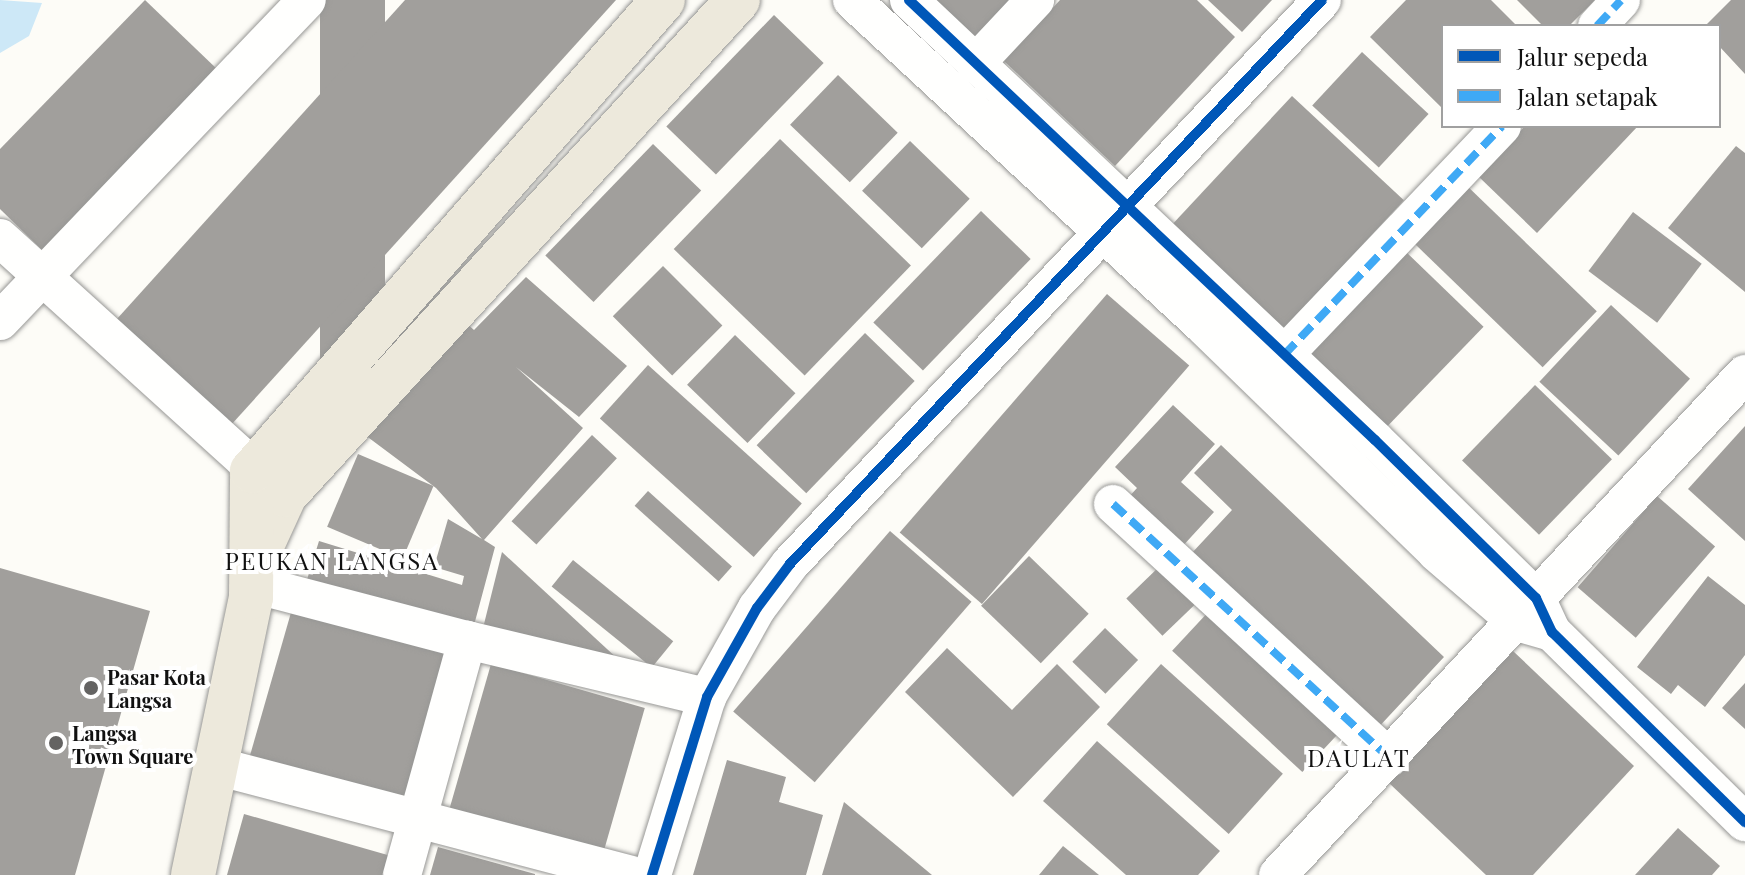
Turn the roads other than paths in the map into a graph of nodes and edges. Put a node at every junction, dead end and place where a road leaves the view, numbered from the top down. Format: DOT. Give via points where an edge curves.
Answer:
graph roads {
  1 [pos="307,0"];
  2 [pos="663,0"];
  3 [pos="738,0"];
  4 [pos="852,0"];
  5 [pos="909,0"];
  6 [pos="1035,0"];
  7 [pos="1322,0"];
  8 [pos="1621,0"];
  9 [pos="1599,24"];
  10 [pos="975,64"];
  11 [pos="1500,128"];
  12 [pos="485,203"];
  13 [pos="1115,220"];
  14 [pos="521,234"];
  15 [pos="0,238"];
  16 [pos="43,278"];
  17 [pos="0,321"];
  18 [pos="1284,355"];
  19 [pos="1745,374"];
  20 [pos="268,483"];
  21 [pos="1113,504"];
  22 [pos="252,577"];
  23 [pos="1535,617"];
  24 [pos="467,640"];
  25 [pos="707,697"];
  26 [pos="1389,758"];
  27 [pos="216,766"];
  28 [pos="417,818"];
  29 [pos="1745,822"];
  30 [pos="193,875"];
  31 [pos="402,875"];
  32 [pos="631,875"];
  33 [pos="652,875"];
  34 [pos="1278,875"];
  1 -- 16 [label="street"];
  2 -- 12 [label="main road"];
  3 -- 14 [label="main road"];
  4 -- 13 [label="street"];
  5 -- 10 [label="street"];
  6 -- 10 [label="street"];
  7 -- 13 [label="street"];
  8 -- 9 [label="street"];
  10 -- 13 [label="street"];
  11 -- 18 [label="street"];
  12 -- 14 [label="main road"];
  12 -- 20 [label="main road"];
  13 -- 18 [label="street"];
  13 -- 23 [label="street" via="1436,552"];
  13 -- 25 [label="street" via="790,564 757,608"];
  14 -- 20 [label="main road"];
  15 -- 16 [label="street"];
  16 -- 17 [label="street"];
  16 -- 20 [label="street"];
  18 -- 23 [label="street"];
  19 -- 23 [label="street"];
  20 -- 22 [label="main road"];
  21 -- 26 [label="street"];
  22 -- 24 [label="street"];
  22 -- 27 [label="main road"];
  23 -- 26 [label="street"];
  23 -- 29 [label="street"];
  24 -- 25 [label="street"];
  24 -- 28 [label="street"];
  25 -- 33 [label="street"];
  26 -- 34 [label="street"];
  27 -- 28 [label="street"];
  27 -- 30 [label="main road"];
  28 -- 31 [label="street"];
  28 -- 32 [label="street"];
}
